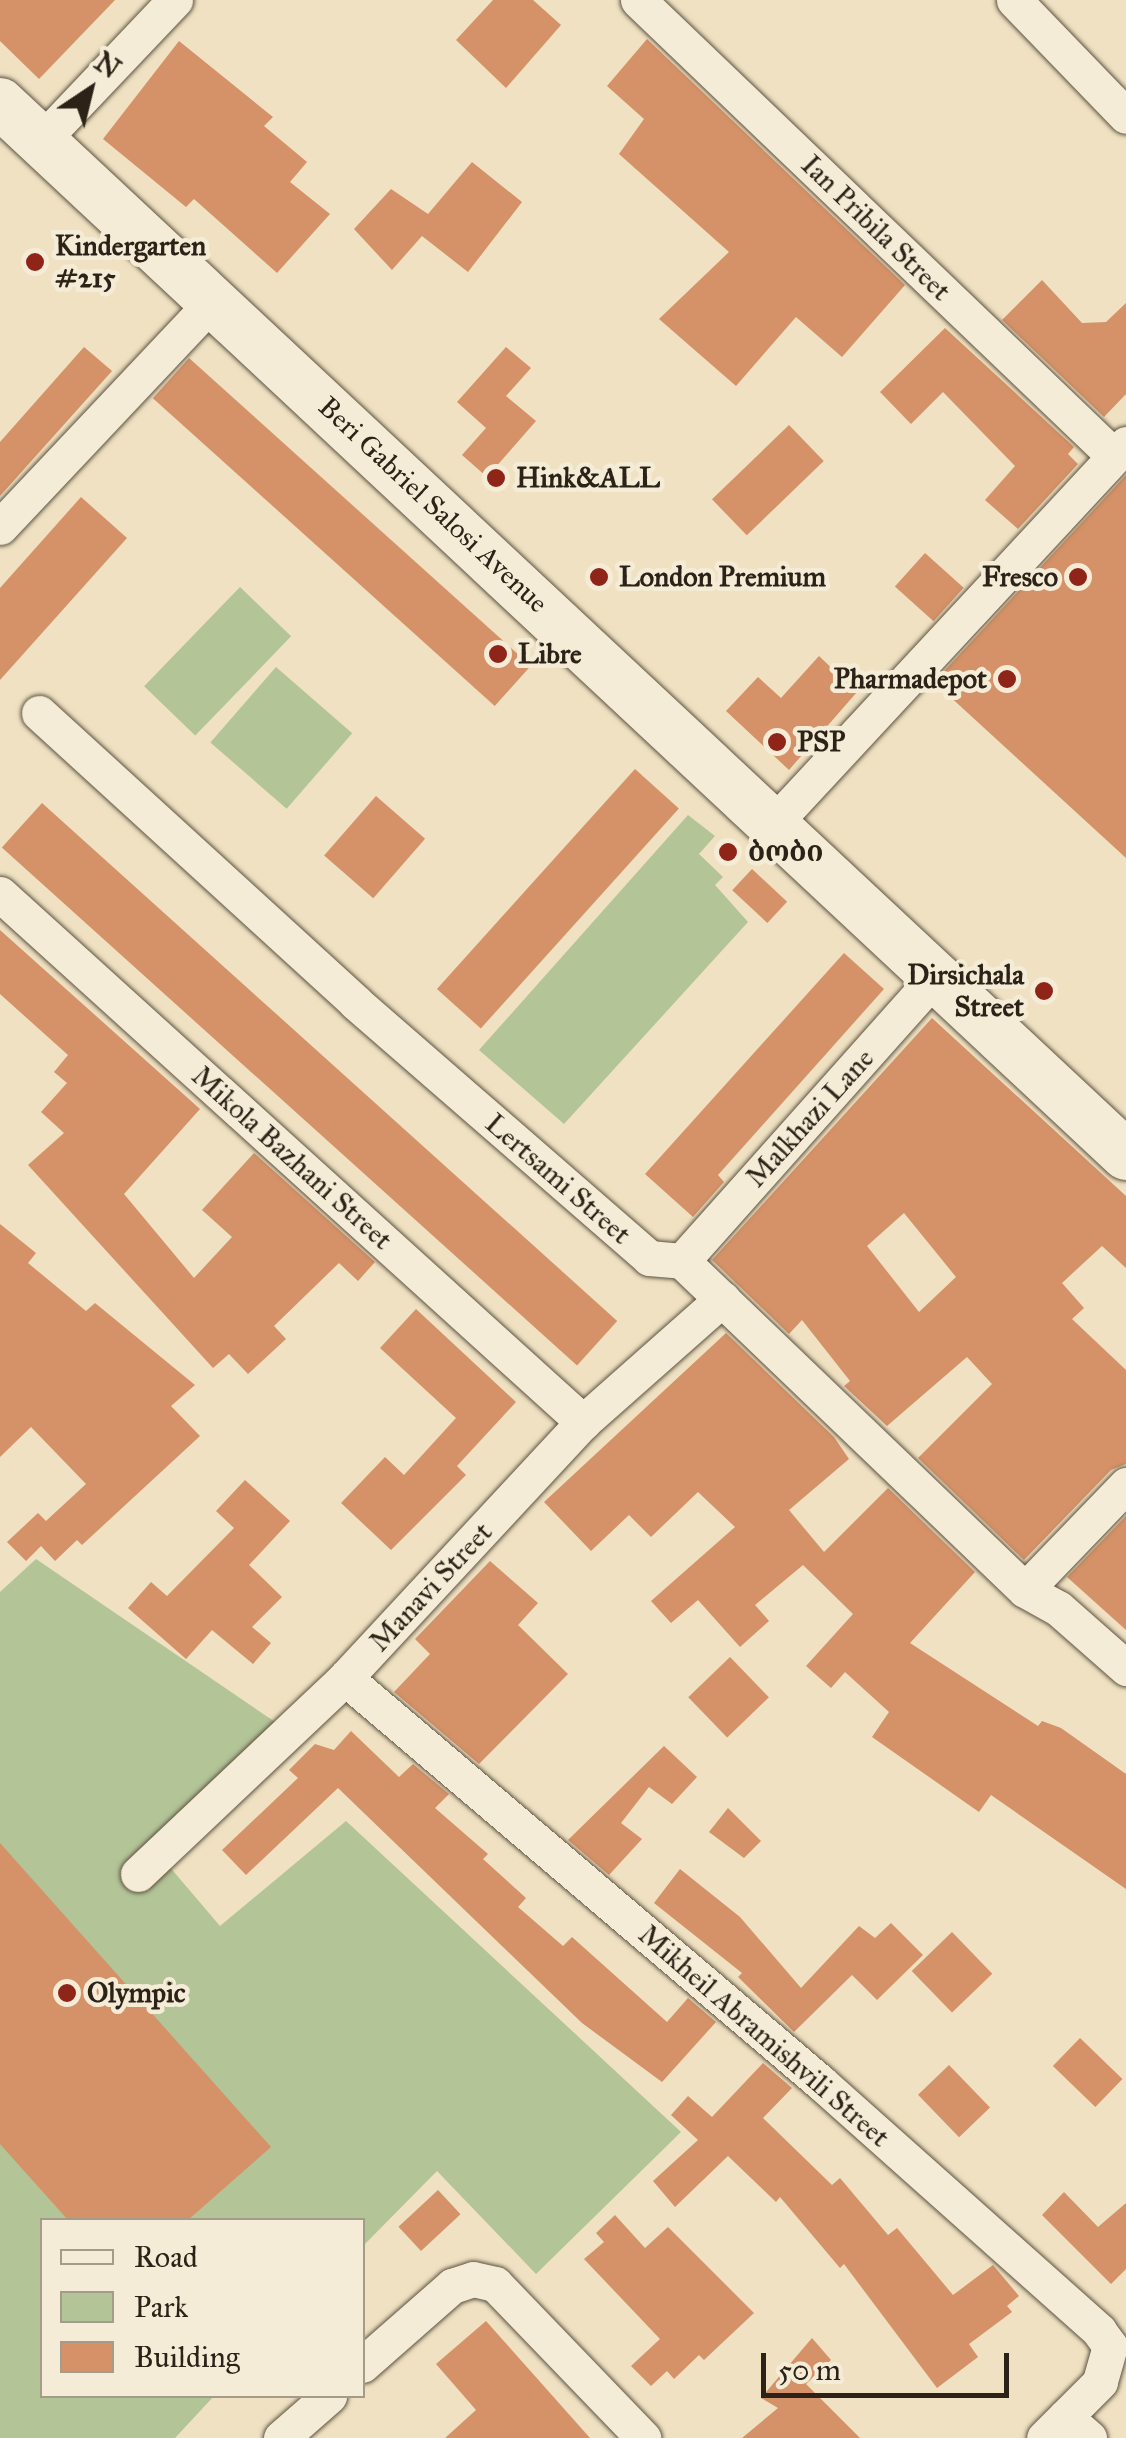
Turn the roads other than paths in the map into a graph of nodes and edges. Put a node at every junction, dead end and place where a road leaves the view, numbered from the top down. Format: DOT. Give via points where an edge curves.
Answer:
graph roads {
  1 [pos="175,0"];
  2 [pos="638,0"];
  3 [pos="1014,0"];
  4 [pos="0,102"];
  5 [pos="1126,116"];
  6 [pos="41,140"];
  7 [pos="212,302"];
  8 [pos="1120,450"];
  9 [pos="0,527"];
  10 [pos="40,713"];
  11 [pos="776,822"];
  12 [pos="0,894"];
  13 [pos="938,974"];
  14 [pos="1126,1155"];
  15 [pos="682,1261"];
  16 [pos="722,1299"];
  17 [pos="583,1422"];
  18 [pos="1126,1485"];
  19 [pos="1025,1590"];
  20 [pos="1126,1668"];
  21 [pos="344,1678"];
  22 [pos="138,1874"];
  23 [pos="365,2363"];
  24 [pos="326,2398"];
  25 [pos="1066,2431"];
  26 [pos="281,2438"];
  27 [pos="643,2438"];
  1 -- 6 [label="street"];
  2 -- 8 [label="street, Ian Pribila Street"];
  3 -- 5 [label="street"];
  4 -- 6 [label="main road, Beri Gabriel Salosi Avenue"];
  6 -- 7 [label="main road, Beri Gabriel Salosi Avenue"];
  7 -- 9 [label="street"];
  7 -- 11 [label="main road, Beri Gabriel Salosi Avenue"];
  8 -- 11 [label="street"];
  10 -- 15 [label="street, Lertsami Street" via="355,1002 649,1258"];
  11 -- 13 [label="main road, Beri Gabriel Salosi Avenue"];
  12 -- 17 [label="street, Mikola Bazhani Street"];
  13 -- 14 [label="main road, Beri Gabriel Salosi Avenue"];
  13 -- 15 [label="street, Malkhazi Lane"];
  15 -- 16 [label="street, Lertsami Street"];
  16 -- 17 [label="street, Manavi Street"];
  16 -- 19 [label="street, Lertsami Street"];
  17 -- 21 [label="street, Manavi Street"];
  18 -- 19 [label="street"];
  19 -- 20 [label="street, Lertsami Street" via="1058,1608"];
  21 -- 22 [label="street, Manavi Street"];
  21 -- 25 [label="street, Mikheil Abramishvili Street" via="820,2082 1099,2330 1110,2346 1100,2382"];
  23 -- 27 [label="street" via="452,2286 473,2279 495,2284"];
  24 -- 26 [label="street"];
}
